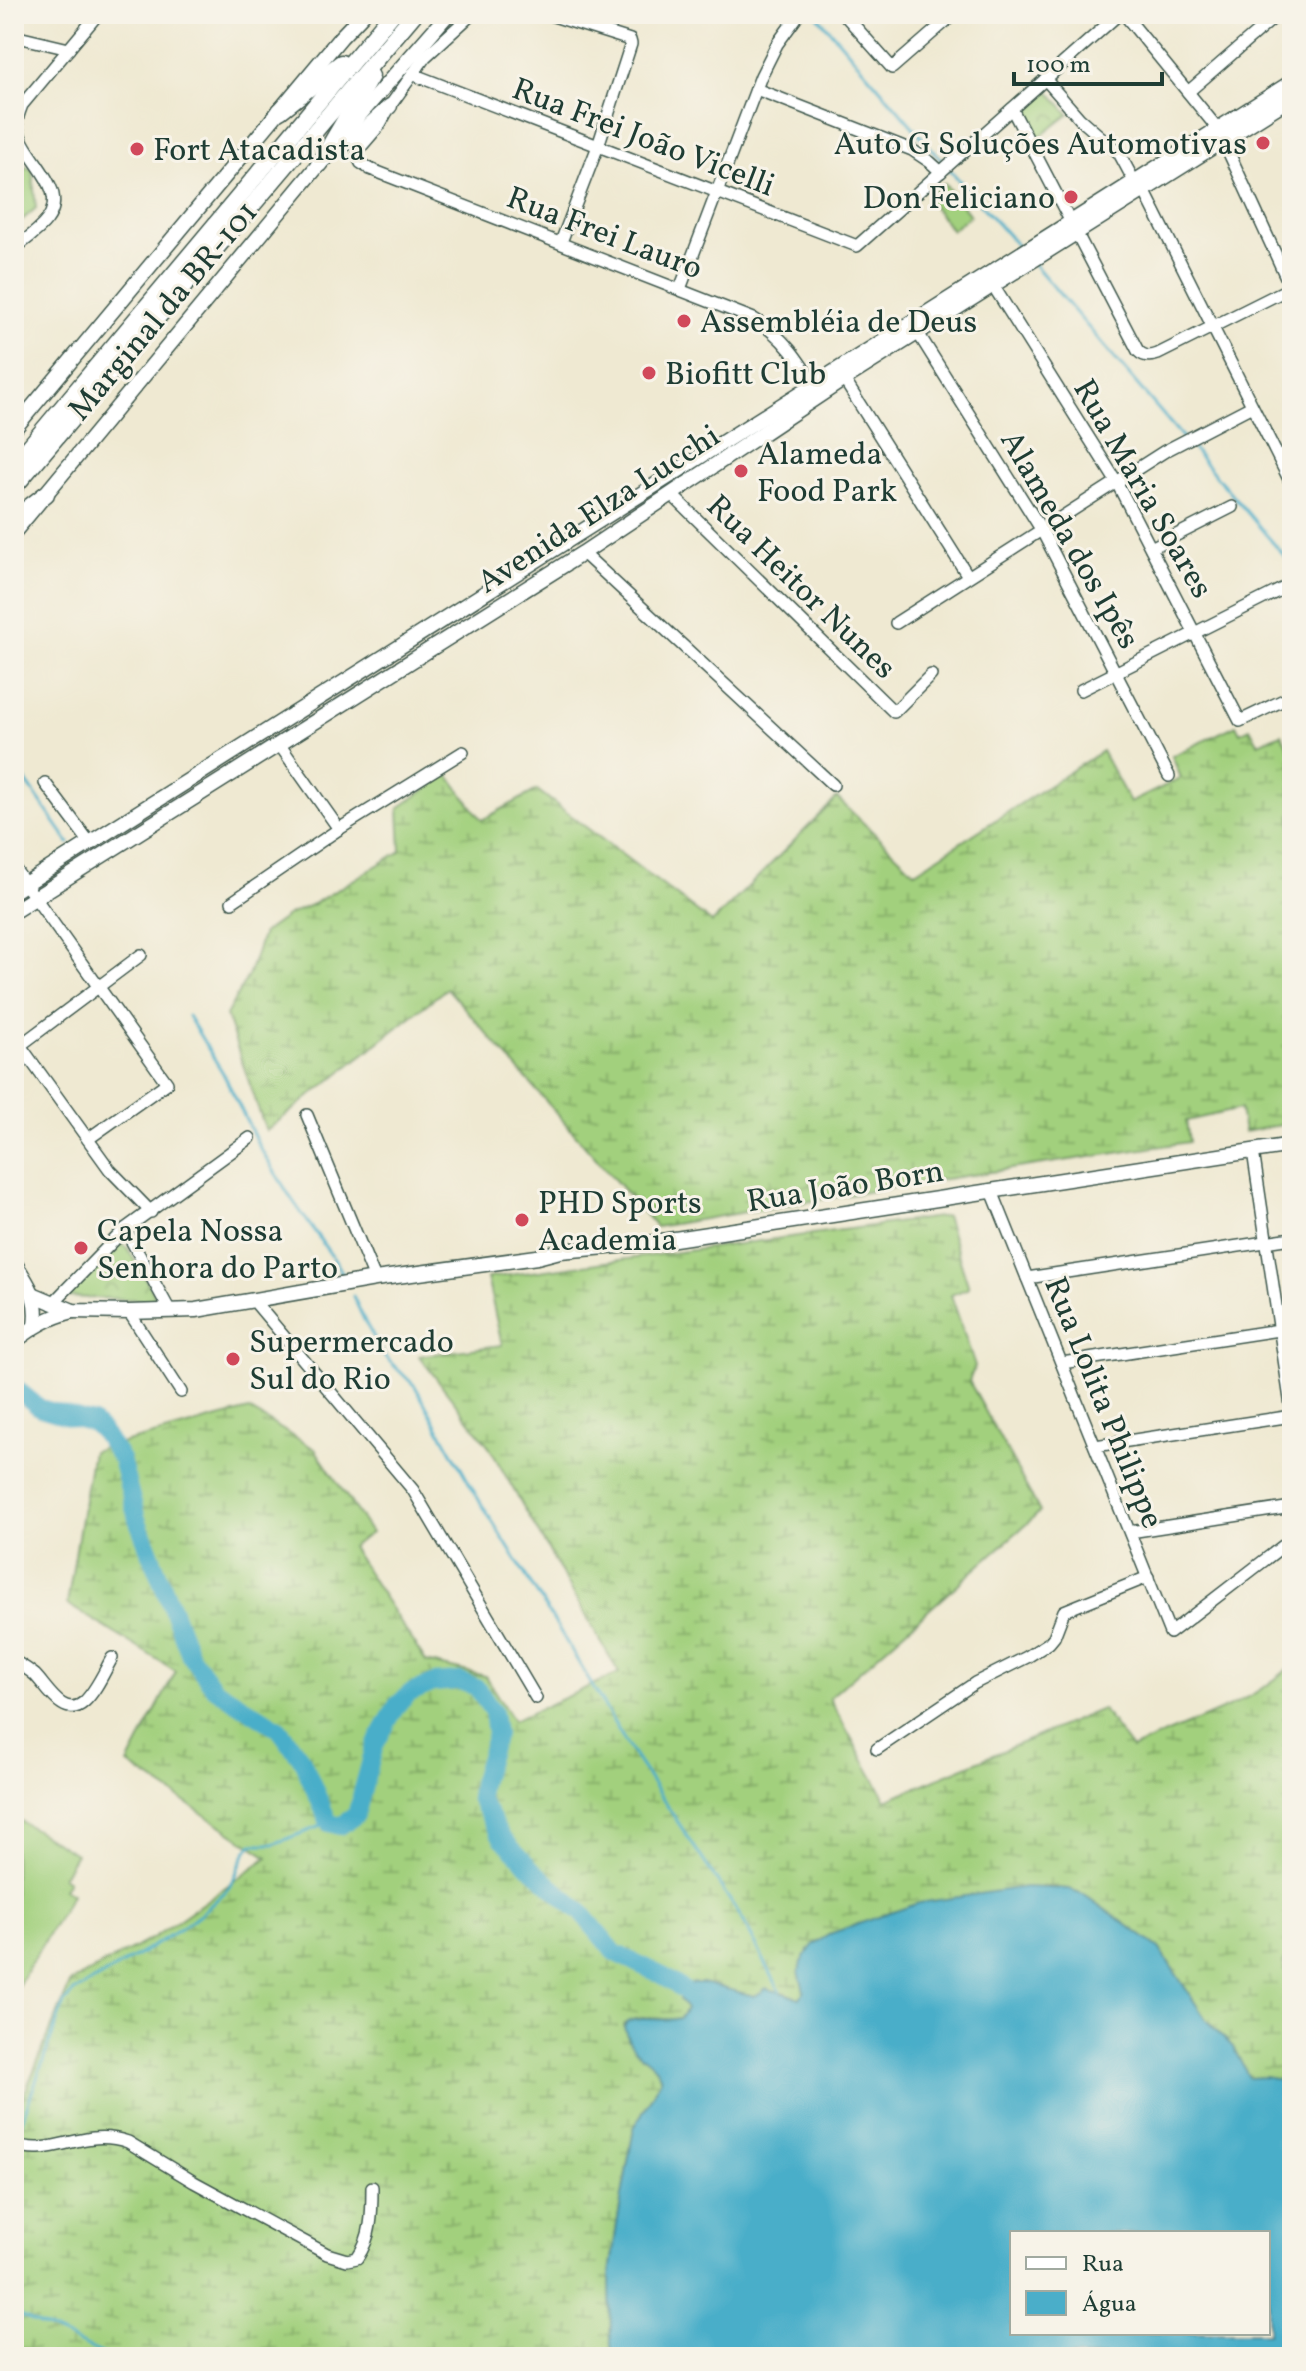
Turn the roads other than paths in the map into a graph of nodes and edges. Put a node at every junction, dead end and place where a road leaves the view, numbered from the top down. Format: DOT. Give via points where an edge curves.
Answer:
graph roads {
  1 [pos="98,14"];
  2 [pos="363,14"];
  3 [pos="392,14"];
  4 [pos="414,14"];
  5 [pos="448,14"];
  6 [pos="472,14"];
  7 [pos="547,14"];
  8 [pos="799,14"];
  9 [pos="844,14"];
  10 [pos="954,14"];
  11 [pos="1122,14"];
  12 [pos="1278,14"];
  13 [pos="14,36"];
  14 [pos="390,41"];
  15 [pos="368,42"];
  16 [pos="69,49"];
  17 [pos="412,74"];
  18 [pos="1045,79"];
  19 [pos="1292,82"];
  20 [pos="756,89"];
  21 [pos="1188,92"];
  22 [pos="1289,104"];
  23 [pos="390,106"];
  24 [pos="1012,109"];
  25 [pos="280,111"];
  26 [pos="1221,134"];
  27 [pos="598,146"];
  28 [pos="319,164"];
  29 [pos="946,167"];
  30 [pos="1139,186"];
  31 [pos="717,192"];
  32 [pos="1073,227"];
  33 [pos="561,242"];
  34 [pos="14,249"];
  35 [pos="989,281"];
  36 [pos="680,289"];
  37 [pos="1292,289"];
  38 [pos="1213,327"];
  39 [pos="918,333"];
  40 [pos="841,374"];
  41 [pos="817,390"];
  42 [pos="1252,406"];
  43 [pos="14,429"];
  44 [pos="14,465"];
  45 [pos="1116,481"];
  46 [pos="1292,485"];
  47 [pos="14,487"];
  48 [pos="46,494"];
  49 [pos="671,494"];
  50 [pos="1232,507"];
  51 [pos="14,519"];
  52 [pos="1041,529"];
  53 [pos="14,532"];
  54 [pos="1151,548"];
  55 [pos="583,553"];
  56 [pos="968,576"];
  57 [pos="1292,584"];
  58 [pos="458,609"];
  59 [pos="896,623"];
  60 [pos="470,624"];
  61 [pos="1196,632"];
  62 [pos="1117,672"];
  63 [pos="931,675"];
  64 [pos="1081,690"];
  65 [pos="1292,696"];
  66 [pos="279,744"];
  67 [pos="463,752"];
  68 [pos="1169,776"];
  69 [pos="45,783"];
  70 [pos="833,785"];
  71 [pos="339,829"];
  72 [pos="90,843"];
  73 [pos="14,868"];
  74 [pos="20,888"];
  75 [pos="35,897"];
  76 [pos="232,902"];
  77 [pos="14,911"];
  78 [pos="141,955"];
  79 [pos="99,988"];
  80 [pos="16,1044"];
  81 [pos="307,1115"];
  82 [pos="250,1138"];
  83 [pos="88,1139"];
  84 [pos="1292,1145"];
  85 [pos="1253,1151"];
  86 [pos="992,1191"];
  87 [pos="151,1212"];
  88 [pos="125,1229"];
  89 [pos="1292,1238"];
  90 [pos="1267,1242"];
  91 [pos="14,1262"];
  92 [pos="1027,1278"];
  93 [pos="375,1279"];
  94 [pos="35,1295"];
  95 [pos="254,1301"];
  96 [pos="52,1304"];
  97 [pos="73,1311"];
  98 [pos="170,1311"];
  99 [pos="129,1312"];
  100 [pos="35,1326"];
  101 [pos="1286,1329"];
  102 [pos="14,1342"];
  103 [pos="1062,1363"];
  104 [pos="181,1392"];
  105 [pos="1292,1415"];
  106 [pos="1095,1446"];
  107 [pos="1292,1507"];
  108 [pos="1130,1532"];
  109 [pos="1292,1539"];
  110 [pos="1148,1577"];
  111 [pos="112,1658"];
  112 [pos="14,1661"];
  113 [pos="536,1698"];
  114 [pos="877,1749"];
  115 [pos="14,2144"];
  116 [pos="372,2187"];
  1 -- 16 [label="street"];
  2 -- 25 [label="main road"];
  3 -- 15 [label="highway"];
  4 -- 14 [label="highway"];
  5 -- 28 [label="main road, Marginal da BR-101"];
  6 -- 17 [label="street"];
  7 -- 27 [label="street" via="630,40"];
  8 -- 20 [label="street" via="777,44"];
  9 -- 10 [label="street" via="892,68"];
  11 -- 18 [label="street"];
  11 -- 21 [label="street"];
  12 -- 21 [label="street"];
  13 -- 16 [label="street"];
  14 -- 28 [label="highway"];
  14 -- 47 [label="highway"];
  15 -- 25 [label="highway"];
  15 -- 44 [label="highway"];
  16 -- 34 [label="street" via="22,105 17,124 50,183 54,201 45,222"];
  17 -- 23 [label="street"];
  17 -- 27 [label="street, Rua Frei João Vicelli"];
  18 -- 24 [label="street"];
  18 -- 30 [label="street" via="1119,153"];
  19 -- 26 [label="main road, Avenida Elza Lucchi"];
  20 -- 29 [label="street"];
  20 -- 31 [label="street"];
  21 -- 26 [label="street"];
  22 -- 26 [label="main road, Avenida Elza Lucchi"];
  23 -- 28 [label="main road"];
  23 -- 33 [label="street, Rua Frei Lauro" via="360,148 361,163"];
  24 -- 29 [label="street"];
  24 -- 32 [label="street"];
  25 -- 43 [label="main road"];
  26 -- 30 [label="main road, Avenida Elza Lucchi"];
  26 -- 37 [label="street"];
  27 -- 31 [label="street, Rua Frei João Vicelli"];
  27 -- 33 [label="street"];
  28 -- 48 [label="main road, Marginal da BR-101"];
  29 -- 31 [label="street, Rua Frei João Vicelli" via="857,246"];
  30 -- 32 [label="main road, Avenida Elza Lucchi"];
  30 -- 38 [label="street"];
  31 -- 36 [label="street"];
  32 -- 35 [label="main road, Avenida Elza Lucchi"];
  32 -- 38 [label="street" via="1138,351 1158,354"];
  33 -- 36 [label="street, Rua Frei Lauro"];
  35 -- 39 [label="main road, Avenida Elza Lucchi"];
  35 -- 40 [label="main road, Avenida Elza Lucchi"];
  35 -- 45 [label="street, Rua Maria Soares"];
  36 -- 41 [label="street, Rua Frei Lauro" via="766,326 786,344"];
  37 -- 38 [label="street"];
  38 -- 42 [label="street"];
  39 -- 40 [label="main road, Avenida Elza Lucchi"];
  39 -- 52 [label="street, Alameda dos Ipês"];
  40 -- 41 [label="main road, Avenida Elza Lucchi"];
  40 -- 56 [label="street"];
  41 -- 49 [label="main road, Avenida Elza Lucchi"];
  41 -- 58 [label="main road, Avenida Elza Lucchi"];
  42 -- 45 [label="street"];
  42 -- 46 [label="street"];
  45 -- 52 [label="street"];
  45 -- 54 [label="street, Rua Maria Soares"];
  48 -- 51 [label="highway"];
  48 -- 53 [label="main road, Marginal da BR-101"];
  49 -- 55 [label="main road, Avenida Elza Lucchi"];
  49 -- 63 [label="street, Rua Heitor Nunes" via="894,712"];
  50 -- 54 [label="street"];
  52 -- 56 [label="street"];
  52 -- 62 [label="street, Alameda dos Ipês"];
  54 -- 61 [label="street, Rua Maria Soares"];
  55 -- 60 [label="main road, Avenida Elza Lucchi"];
  55 -- 70 [label="street"];
  56 -- 59 [label="street"];
  57 -- 61 [label="street"];
  58 -- 60 [label="main road"];
  58 -- 72 [label="main road, Avenida Elza Lucchi"];
  60 -- 66 [label="main road, Avenida Elza Lucchi"];
  61 -- 62 [label="street"];
  61 -- 65 [label="street, Rua Maria Soares" via="1240,721"];
  62 -- 64 [label="street"];
  62 -- 68 [label="street, Alameda dos Ipês"];
  66 -- 71 [label="street"];
  66 -- 75 [label="main road, Avenida Elza Lucchi"];
  67 -- 71 [label="street"];
  69 -- 72 [label="street"];
  71 -- 76 [label="street"];
  72 -- 74 [label="main road, Avenida Elza Lucchi"];
  73 -- 74 [label="street"];
  74 -- 75 [label="street"];
  75 -- 77 [label="main road, Avenida Elza Lucchi"];
  75 -- 79 [label="street"];
  78 -- 79 [label="street"];
  79 -- 80 [label="street"];
  79 -- 83 [label="street" via="167,1083"];
  80 -- 83 [label="street"];
  81 -- 93 [label="street"];
  82 -- 87 [label="street"];
  83 -- 87 [label="street"];
  84 -- 85 [label="main road, Rua João Born"];
  85 -- 86 [label="main road, Rua João Born"];
  85 -- 90 [label="street"];
  86 -- 92 [label="street, Rua Lolita Philippe"];
  86 -- 93 [label="main road, Rua João Born"];
  87 -- 88 [label="street"];
  88 -- 96 [label="street"];
  88 -- 98 [label="street"];
  89 -- 90 [label="street"];
  90 -- 92 [label="street"];
  90 -- 101 [label="street"];
  91 -- 94 [label="main road"];
  92 -- 103 [label="street, Rua Lolita Philippe"];
  93 -- 95 [label="main road, Rua João Born"];
  94 -- 96 [label="main road"];
  94 -- 100 [label="main road"];
  95 -- 98 [label="main road, Rua João Born"];
  95 -- 113 [label="street" via="413,1490"];
  96 -- 97 [label="main road"];
  97 -- 99 [label="main road, Rua João Born"];
  97 -- 100 [label="main road"];
  98 -- 99 [label="main road, Rua João Born"];
  99 -- 104 [label="street"];
  100 -- 102 [label="main road"];
  101 -- 103 [label="street"];
  101 -- 105 [label="street"];
  103 -- 106 [label="street, Rua Lolita Philippe"];
  105 -- 106 [label="street"];
  106 -- 108 [label="street, Rua Lolita Philippe"];
  107 -- 108 [label="street"];
  108 -- 110 [label="street, Rua Lolita Philippe"];
  109 -- 110 [label="street, Rua Lolita Philippe" via="1170,1633"];
  110 -- 114 [label="street" via="1064,1611 1049,1643 975,1683"];
  111 -- 112 [label="street" via="85,1701 72,1707"];
  115 -- 116 [label="street" via="37,2149 84,2137 118,2138 327,2254 347,2260 357,2258 371,2227"];
}
